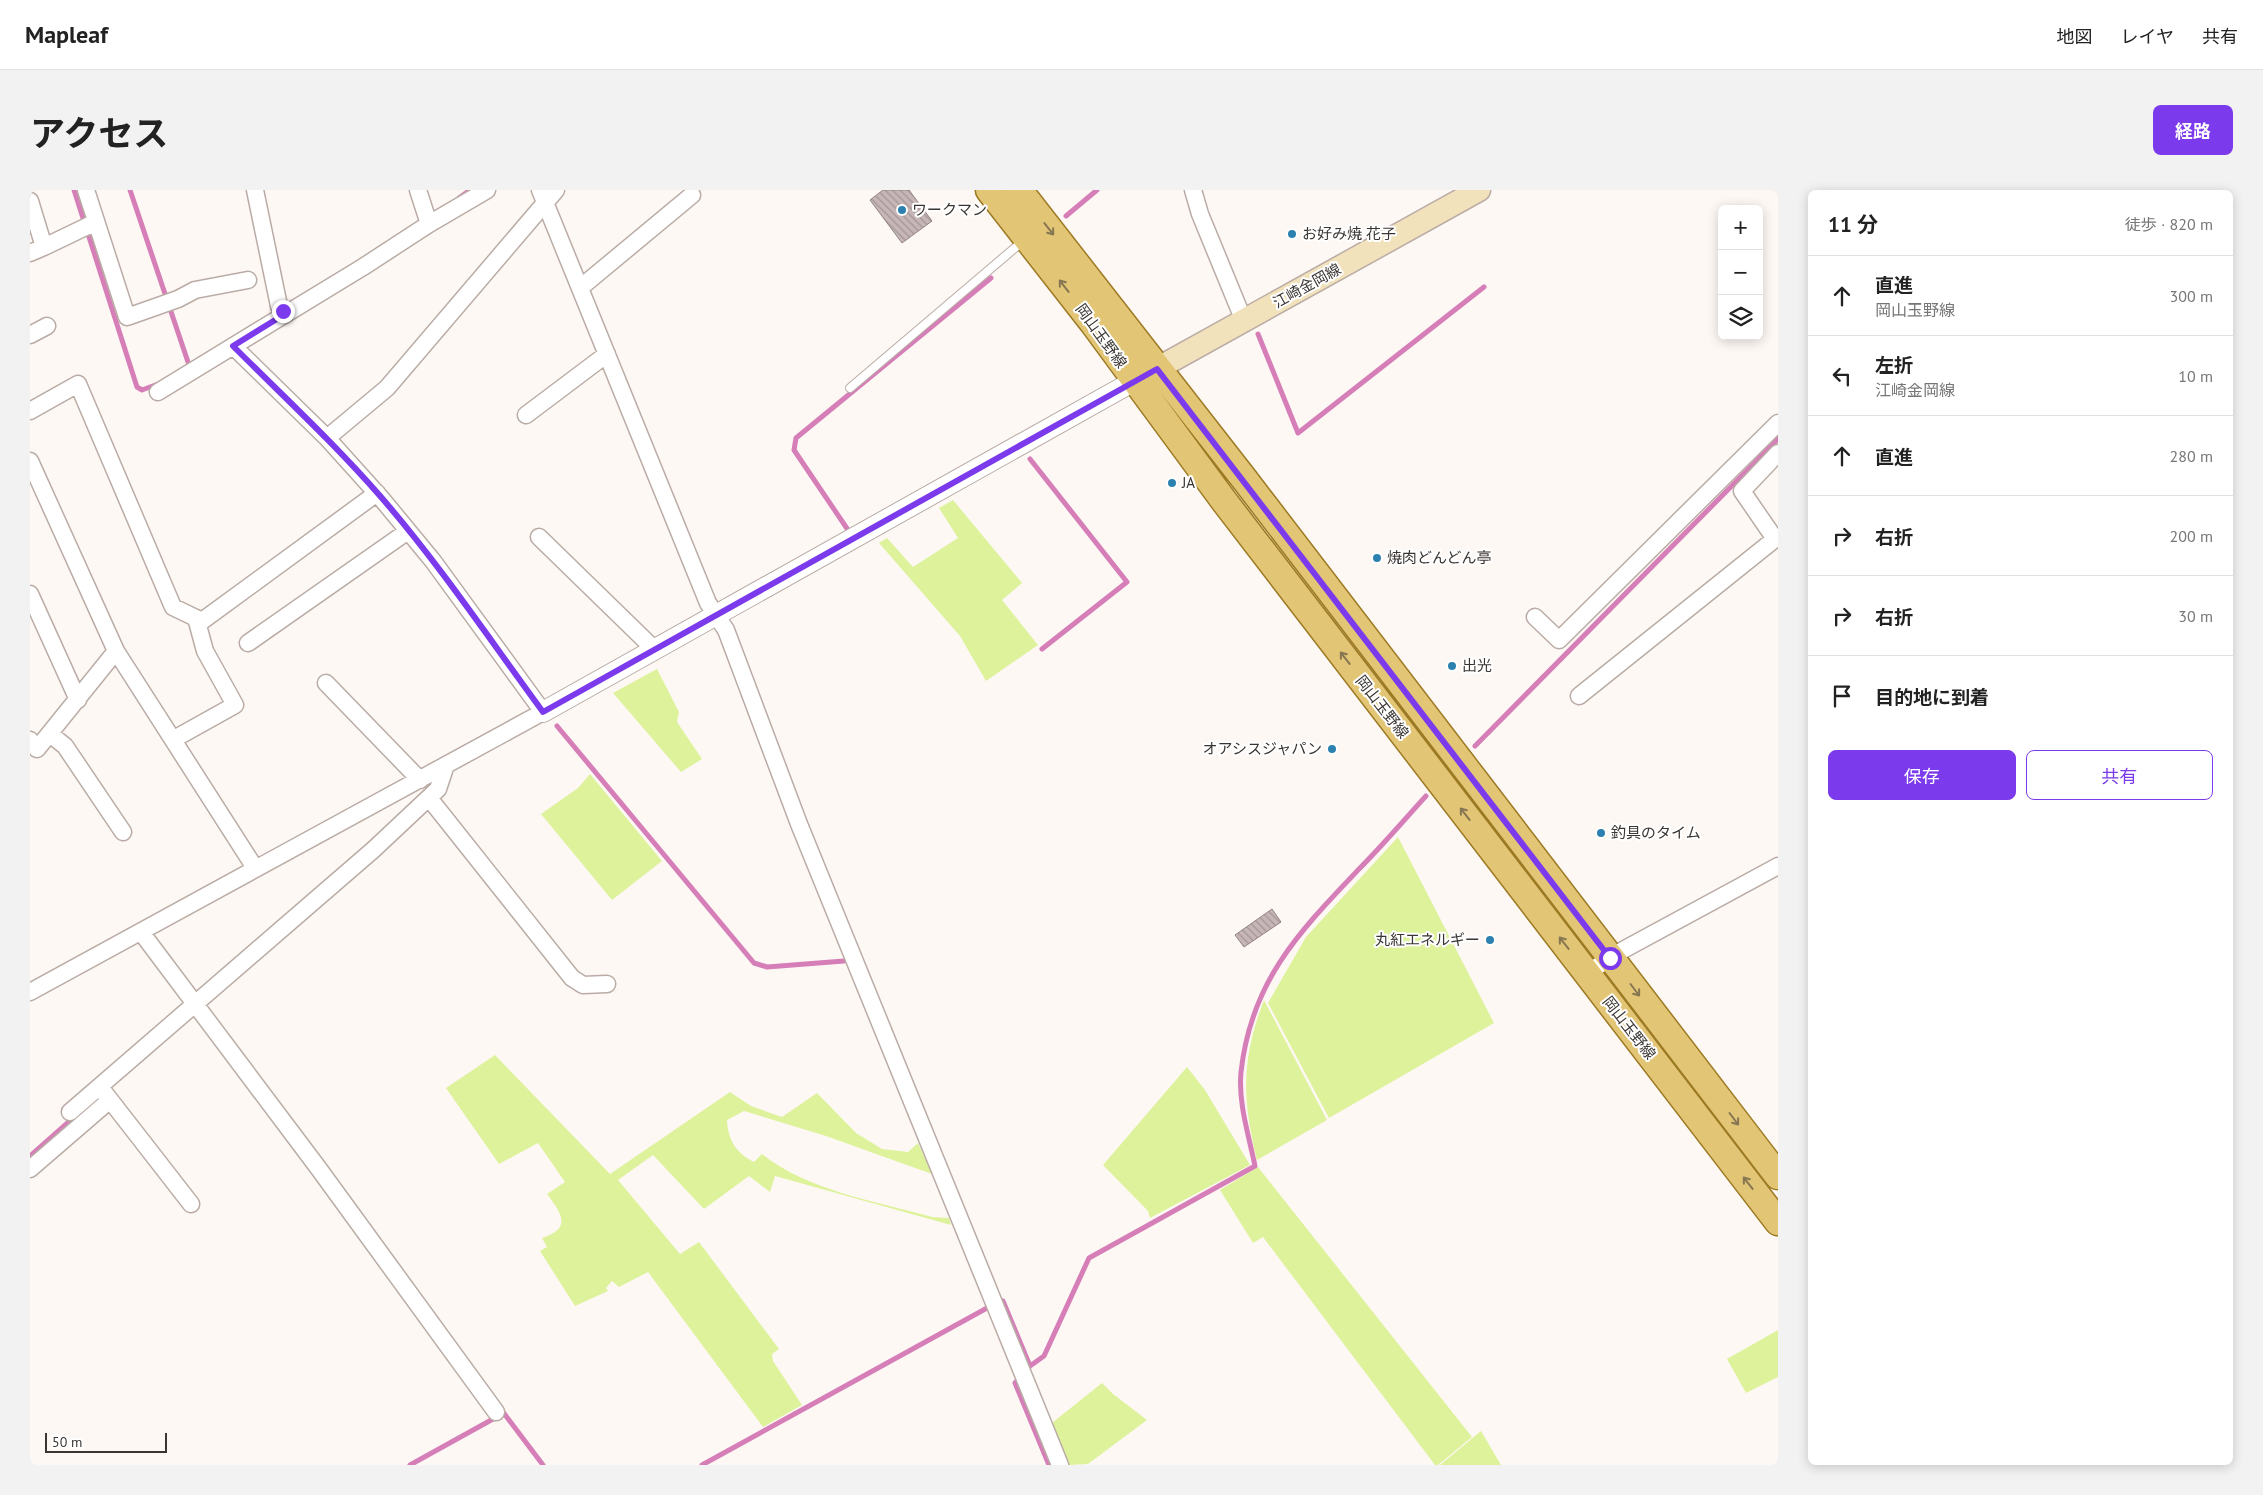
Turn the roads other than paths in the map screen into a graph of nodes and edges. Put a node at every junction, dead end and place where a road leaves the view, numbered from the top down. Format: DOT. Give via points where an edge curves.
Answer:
graph roads {
  1 [pos="86,190"];
  2 [pos="255,190"];
  3 [pos="418,190"];
  4 [pos="487,190"];
  5 [pos="989,190"];
  6 [pos="1019,190"];
  7 [pos="1193,190"];
  8 [pos="1479,190"];
  9 [pos="547,194"];
  10 [pos="692,195"];
  11 [pos="30,201"];
  12 [pos="428,220"];
  13 [pos="89,225"];
  14 [pos="1027,238"];
  15 [pos="37,250"];
  16 [pos="248,280"];
  17 [pos="580,288"];
  18 [pos="283,311"];
  19 [pos="1244,321"];
  20 [pos="47,326"];
  21 [pos="30,335"];
  22 [pos="233,346"];
  23 [pos="607,354"];
  24 [pos="1157,369"];
  25 [pos="1134,381"];
  26 [pos="850,388"];
  27 [pos="158,392"];
  28 [pos="30,411"];
  29 [pos="526,415"];
  30 [pos="1778,423"];
  31 [pos="327,438"];
  32 [pos="1778,453"];
  33 [pos="30,461"];
  34 [pos="377,493"];
  35 [pos="408,531"];
  36 [pos="539,537"];
  37 [pos="30,594"];
  38 [pos="716,614"];
  39 [pos="1535,617"];
  40 [pos="196,618"];
  41 [pos="248,643"];
  42 [pos="654,649"];
  43 [pos="116,651"];
  44 [pos="326,683"];
  45 [pos="1580,696"];
  46 [pos="78,700"];
  47 [pos="543,712"];
  48 [pos="50,734"];
  49 [pos="174,739"];
  50 [pos="30,740"];
  51 [pos="446,766"];
  52 [pos="420,780"];
  53 [pos="429,798"];
  54 [pos="123,832"];
  55 [pos="1778,866"];
  56 [pos="256,868"];
  57 [pos="141,932"];
  58 [pos="1610,958"];
  59 [pos="1587,973"];
  60 [pos="607,984"];
  61 [pos="30,992"];
  62 [pos="196,1004"];
  63 [pos="100,1087"];
  64 [pos="110,1100"];
  65 [pos="70,1112"];
  66 [pos="30,1169"];
  67 [pos="1778,1176"];
  68 [pos="191,1204"];
  69 [pos="1778,1222"];
  70 [pos="496,1412"];
  71 [pos="1060,1465"];
  1 -- 13 [label="street"];
  2 -- 18 [label="street"];
  3 -- 12 [label="street"];
  4 -- 12 [label="street"];
  5 -- 14 [label="main road, 岡山玉野線"];
  6 -- 24 [label="main road, 岡山玉野線, one-way"];
  7 -- 19 [label="street"];
  8 -- 19 [label="main road, 江崎金岡線"];
  9 -- 17 [label="street"];
  9 -- 31 [label="street" via="387,388"];
  10 -- 17 [label="street"];
  11 -- 15 [label="street"];
  12 -- 18 [label="street"];
  13 -- 15 [label="street"];
  13 -- 16 [label="street" via="127,317 195,290"];
  25 -- 14 [label="main road, 岡山玉野線, one-way"];
  14 -- 26 [label="lane"];
  17 -- 23 [label="street"];
  18 -- 22 [label="street"];
  19 -- 24 [label="main road, 江崎金岡線"];
  20 -- 21 [label="street"];
  22 -- 27 [label="street"];
  22 -- 31 [label="street"];
  23 -- 29 [label="street"];
  23 -- 38 [label="street" via="708,603"];
  24 -- 25 [label="main road, 江崎金岡線"];
  24 -- 58 [label="main road, 岡山玉野線"];
  25 -- 38 [label="street"];
  59 -- 25 [label="main road, 岡山玉野線, one-way"];
  28 -- 40 [label="street" via="78,384 172,607"];
  30 -- 39 [label="street" via="1559,640"];
  31 -- 34 [label="street"];
  32 -- 45 [label="street" via="1742,491 1775,539"];
  33 -- 43 [label="street"];
  34 -- 35 [label="street"];
  34 -- 40 [label="street" via="202,621"];
  35 -- 41 [label="street"];
  35 -- 47 [label="street"];
  36 -- 42 [label="street"];
  37 -- 46 [label="street"];
  38 -- 42 [label="street"];
  38 -- 71 [label="street" via="726,630 799,824"];
  40 -- 49 [label="street" via="205,651 235,705"];
  42 -- 47 [label="street"];
  43 -- 46 [label="street"];
  43 -- 49 [label="street"];
  44 -- 52 [label="street"];
  46 -- 48 [label="street"];
  47 -- 51 [label="street"];
  48 -- 50 [label="street" via="37,749"];
  48 -- 54 [label="street" via="65,746"];
  49 -- 56 [label="street"];
  51 -- 52 [label="street"];
  51 -- 53 [label="street" via="438,790"];
  52 -- 56 [label="street"];
  53 -- 60 [label="street" via="572,978 583,985"];
  53 -- 62 [label="street"];
  55 -- 58 [label="street"];
  56 -- 57 [label="street"];
  57 -- 61 [label="street"];
  57 -- 62 [label="street"];
  58 -- 59 [label="street"];
  58 -- 67 [label="main road, 岡山玉野線, one-way"];
  69 -- 59 [label="main road, 岡山玉野線, one-way"];
  62 -- 63 [label="street"];
  62 -- 70 [label="street"];
  63 -- 64 [label="street"];
  63 -- 65 [label="street"];
  64 -- 66 [label="street"];
  64 -- 68 [label="street"];
}
